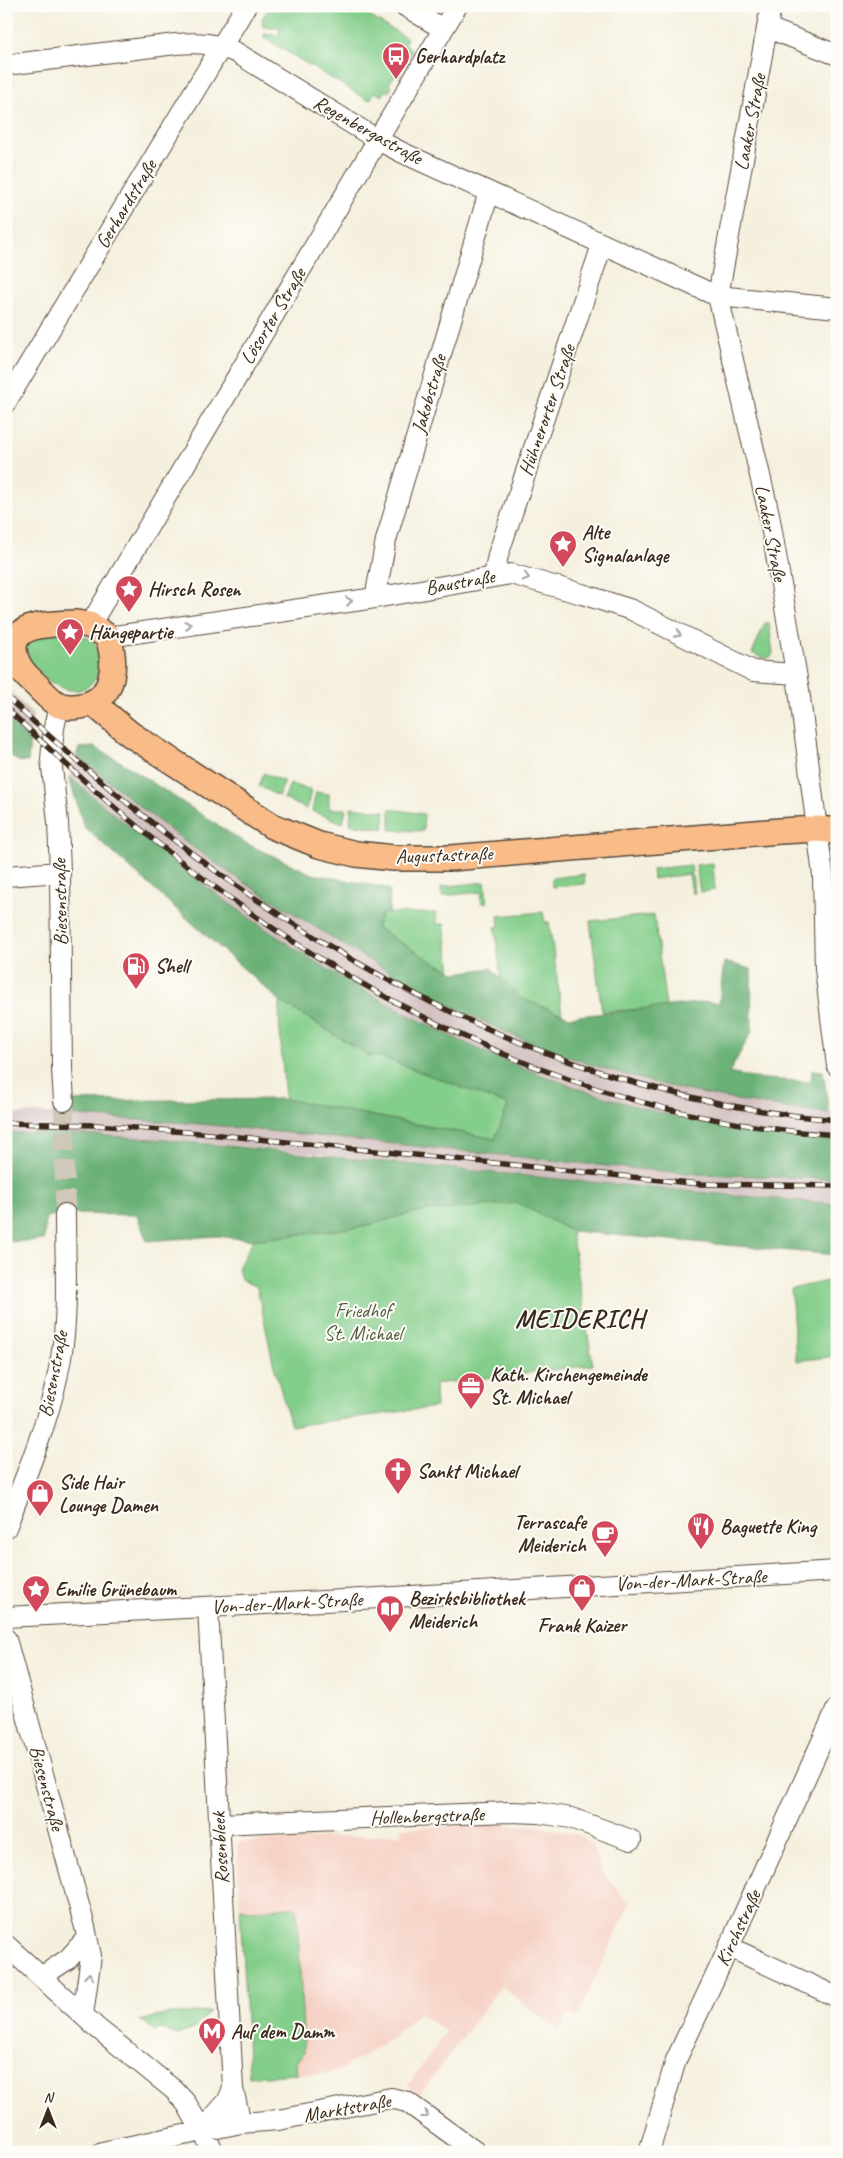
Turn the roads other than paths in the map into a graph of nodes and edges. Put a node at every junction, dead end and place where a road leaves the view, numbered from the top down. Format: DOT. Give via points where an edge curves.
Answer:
graph roads {
  1 [pos="246,6"];
  2 [pos="405,6"];
  3 [pos="457,6"];
  4 [pos="771,6"];
  5 [pos="768,28"];
  6 [pos="443,29"];
  7 [pos="221,46"];
  8 [pos="837,55"];
  9 [pos="6,65"];
  10 [pos="378,140"];
  11 [pos="489,192"];
  12 [pos="602,245"];
  13 [pos="718,296"];
  14 [pos="837,308"];
  15 [pos="6,402"];
  16 [pos="494,576"];
  17 [pos="375,598"];
  18 [pos="99,631"];
  19 [pos="10,639"];
  20 [pos="796,674"];
  21 [pos="93,703"];
  22 [pos="59,705"];
  23 [pos="828,830"];
  24 [pos="60,872"];
  25 [pos="6,876"];
  26 [pos="837,1066"];
  27 [pos="64,1100"];
  28 [pos="65,1214"];
  29 [pos="6,1528"];
  30 [pos="837,1571"];
  31 [pos="208,1607"];
  32 [pos="6,1617"];
  33 [pos="6,1639"];
  34 [pos="837,1708"];
  35 [pos="219,1824"];
  36 [pos="631,1840"];
  37 [pos="87,1938"];
  38 [pos="6,1946"];
  39 [pos="729,1947"];
  40 [pos="41,1977"];
  41 [pos="837,1997"];
  42 [pos="83,2015"];
  43 [pos="233,2089"];
  44 [pos="241,2123"];
  45 [pos="202,2130"];
  46 [pos="102,2152"];
  47 [pos="214,2152"];
  48 [pos="476,2152"];
  49 [pos="648,2152"];
  1 -- 7 [label="street, Gerhardstraße"];
  2 -- 6 [label="street"];
  3 -- 6 [label="street, Lösorter Straße"];
  4 -- 5 [label="street, Laaker Straße"];
  5 -- 8 [label="street"];
  5 -- 13 [label="street, Laaker Straße"];
  6 -- 10 [label="street, Lösorter Straße"];
  7 -- 9 [label="street, Regenbergastraße" via="202,42 176,44"];
  7 -- 10 [label="street, Regenbergastraße"];
  7 -- 15 [label="street, Gerhardstraße"];
  10 -- 11 [label="street, Regenbergastraße"];
  10 -- 18 [label="street, Lösorter Straße"];
  11 -- 12 [label="street, Regenbergastraße"];
  11 -- 17 [label="street, Jakobstraße" via="386,540"];
  12 -- 13 [label="street, Regenbergastraße"];
  12 -- 16 [label="street, Hühnerorter Straße" via="498,555"];
  13 -- 14 [label="street, Regenbergastraße"];
  13 -- 20 [label="street, Laaker Straße" via="769,514"];
  16 -- 17 [label="street, Baustraße"];
  16 -- 20 [label="street, Baustraße, one-way" via="523,576 632,610 753,671"];
  18 -- 17 [label="street, Baustraße, one-way"];
  18 -- 19 [label="main road, Baustraße" via="75,623 40,626 31,627"];
  18 -- 21 [label="main road" via="112,649 113,671 106,690"];
  19 -- 22 [label="main road, Baustraße" via="16,662 28,678"];
  20 -- 23 [label="street, Laaker Straße"];
  21 -- 22 [label="main road" via="77,707"];
  21 -- 23 [label="main road, Augustastraße" via="130,734 272,826 319,846 356,854 451,858"];
  22 -- 24 [label="street, Biesenstraße" via="51,759"];
  23 -- 26 [label="street, Laaker Straße" via="824,875 825,969"];
  24 -- 25 [label="street"];
  24 -- 27 [label="street, Biesenstraße"];
  28 -- 29 [label="street, Biesenstraße" via="61,1357 50,1408"];
  30 -- 31 [label="street, Von-der-Mark-Straße"];
  31 -- 32 [label="street, Von-der-Mark-Straße"];
  31 -- 35 [label="street, Rosenbleek"];
  33 -- 37 [label="street, Biesenstraße"];
  34 -- 39 [label="street, Kirchstraße"];
  35 -- 36 [label="street, Hollenbergstraße" via="539,1813 571,1818"];
  35 -- 43 [label="street, Rosenbleek"];
  37 -- 40 [label="street" via="68,1959"];
  42 -- 37 [label="street, Biesenstraße, one-way" via="91,1956"];
  38 -- 40 [label="street"];
  39 -- 41 [label="street"];
  39 -- 49 [label="street, Kirchstraße" via="676,2060"];
  40 -- 42 [label="street"];
  42 -- 45 [label="street" via="174,2090"];
  43 -- 44 [label="street, Rosenbleek"];
  43 -- 45 [label="street" via="227,2102"];
  44 -- 45 [label="street, Marktstraße"];
  44 -- 48 [label="street, Marktstraße, one-way" via="278,2120 400,2098"];
  45 -- 46 [label="street, Marktstraße"];
  45 -- 47 [label="street"];
}
